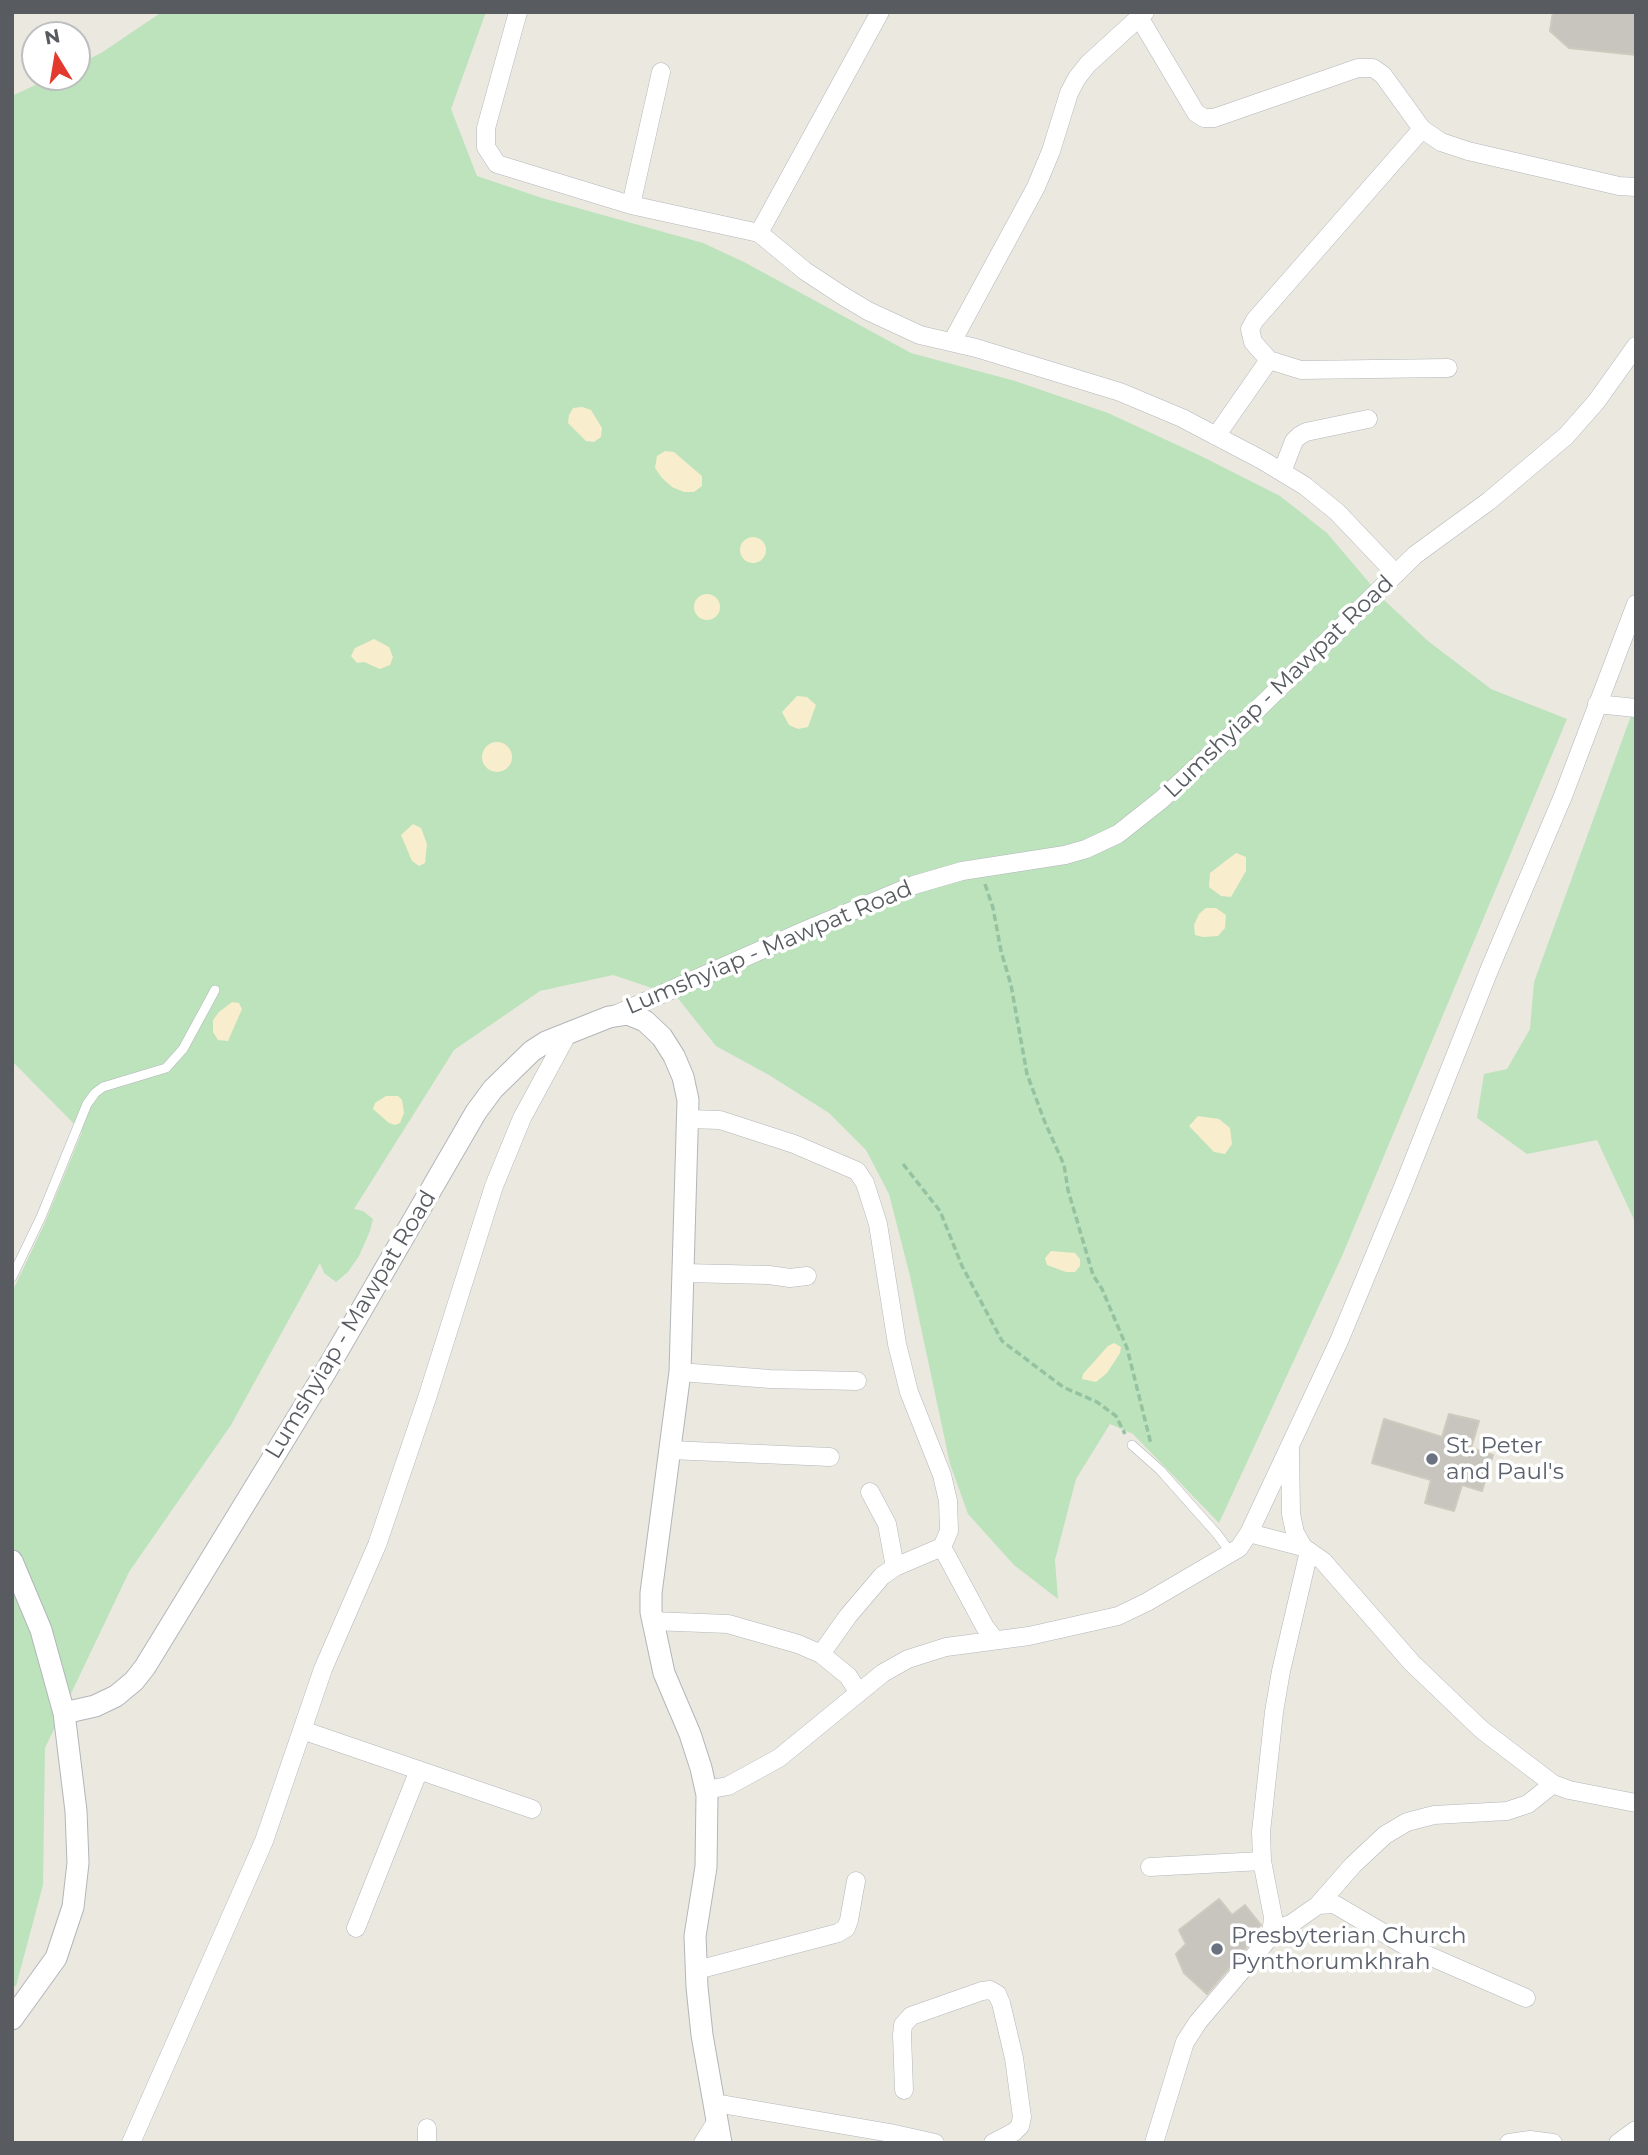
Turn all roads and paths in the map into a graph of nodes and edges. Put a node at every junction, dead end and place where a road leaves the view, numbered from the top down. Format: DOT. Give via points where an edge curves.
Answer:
graph roads {
  1 [pos="518,12"];
  2 [pos="880,12"];
  3 [pos="1142,14"];
  4 [pos="662,72"];
  5 [pos="1422,129"];
  6 [pos="1636,187"];
  7 [pos="631,205"];
  8 [pos="759,233"];
  9 [pos="952,342"];
  10 [pos="1636,346"];
  11 [pos="1269,360"];
  12 [pos="1448,368"];
  13 [pos="1368,419"];
  14 [pos="1216,436"];
  15 [pos="1282,472"];
  16 [pos="1395,574"];
  17 [pos="1636,604"];
  18 [pos="1597,705"];
  19 [pos="1636,708"];
  20 [pos="981,867"];
  21 [pos="215,990"];
  22 [pos="609,1017"];
  23 [pos="568,1033"];
  24 [pos="688,1118"];
  25 [pos="903,1164"];
  26 [pos="684,1273"];
  27 [pos="12,1276"];
  28 [pos="807,1276"];
  29 [pos="680,1372"];
  30 [pos="857,1381"];
  31 [pos="1132,1445"];
  32 [pos="1290,1445"];
  33 [pos="670,1450"];
  34 [pos="830,1457"];
  35 [pos="1152,1463"];
  36 [pos="870,1492"];
  37 [pos="1249,1533"];
  38 [pos="943,1547"];
  39 [pos="1306,1549"];
  40 [pos="1231,1553"];
  41 [pos="12,1560"];
  42 [pos="895,1567"];
  43 [pos="653,1621"];
  44 [pos="995,1640"];
  45 [pos="821,1654"];
  46 [pos="859,1693"];
  47 [pos="64,1713"];
  48 [pos="302,1730"];
  49 [pos="419,1770"];
  50 [pos="1553,1784"];
  51 [pos="706,1790"];
  52 [pos="1636,1803"];
  53 [pos="532,1809"];
  54 [pos="1262,1860"];
  55 [pos="1150,1867"];
  56 [pos="856,1881"];
  57 [pos="1318,1905"];
  58 [pos="356,1928"];
  59 [pos="1273,1930"];
  60 [pos="696,1970"];
  61 [pos="1526,1998"];
  62 [pos="12,2019"];
  63 [pos="904,2090"];
  64 [pos="717,2111"];
  65 [pos="1636,2130"];
  66 [pos="131,2143"];
  67 [pos="703,2143"];
  68 [pos="721,2143"];
  69 [pos="935,2143"];
  70 [pos="993,2143"];
  71 [pos="1154,2143"];
  72 [pos="1509,2143"];
  73 [pos="1553,2143"];
  74 [pos="1618,2143"];
  1 -- 7 [label="street" via="486,128 486,147 497,164"];
  2 -- 8 [label="street"];
  3 -- 5 [label="street" via="1196,113 1204,118 1358,68 1373,68"];
  3 -- 9 [label="street" via="1077,78 1037,187"];
  4 -- 7 [label="street"];
  5 -- 6 [label="street" via="1440,142 1468,151"];
  5 -- 11 [label="street" via="1255,320 1250,329 1252,342"];
  7 -- 8 [label="street"];
  8 -- 9 [label="street" via="805,271 868,312 920,335"];
  9 -- 14 [label="street" via="1120,391"];
  10 -- 16 [label="street, Lumshyiap - Mawpat Road" via="1566,436"];
  11 -- 12 [label="street" via="1301,370"];
  11 -- 14 [label="street"];
  13 -- 15 [label="street" via="1306,432 1294,441"];
  14 -- 15 [label="street"];
  15 -- 16 [label="street" via="1337,513"];
  16 -- 20 [label="street, Lumshyiap - Mawpat Road" via="1234,733 1118,834 1086,849"];
  17 -- 18 [label="street"];
  18 -- 19 [label="street"];
  18 -- 32 [label="street" via="1403,1187"];
  20 -- 22 [label="street, Lumshyiap - Mawpat Road" via="889,894"];
  20 -- 35 [label="path" via="1011,985 1027,1073 1064,1165 1093,1275 1128,1348"];
  21 -- 27 [label="lane" via="166,1068 95,1093"];
  22 -- 23 [label="street, Lumshyiap - Mawpat Road"];
  22 -- 24 [label="street" via="628,1014 645,1021 662,1037 683,1077"];
  23 -- 47 [label="street, Lumshyiap - Mawpat Road" via="532,1051 476,1112 326,1371 134,1681 116,1696"];
  23 -- 48 [label="street" via="522,1118 494,1186 377,1545"];
  24 -- 26 [label="street"];
  24 -- 38 [label="street" via="720,1121 794,1144 857,1171 865,1182 878,1224 909,1392 948,1501 949,1531"];
  25 -- 31 [label="path" via="940,1210 962,1266 1002,1341 1063,1387 1116,1416"];
  26 -- 28 [label="street"];
  26 -- 29 [label="street"];
  29 -- 30 [label="street"];
  29 -- 33 [label="street"];
  31 -- 35 [label="lane"];
  32 -- 37 [label="street"];
  32 -- 39 [label="street" via="1292,1514 1295,1533"];
  33 -- 34 [label="street"];
  33 -- 43 [label="street" via="651,1593"];
  35 -- 40 [label="lane"];
  36 -- 42 [label="street" via="887,1524"];
  37 -- 39 [label="street"];
  37 -- 40 [label="street"];
  38 -- 42 [label="street"];
  38 -- 44 [label="street"];
  39 -- 50 [label="street" via="1323,1561 1412,1663 1482,1730"];
  39 -- 54 [label="street" via="1274,1712"];
  40 -- 44 [label="street" via="1118,1616"];
  41 -- 47 [label="street" via="41,1630"];
  42 -- 45 [label="street" via="870,1590"];
  43 -- 45 [label="street" via="736,1625"];
  43 -- 51 [label="street" via="664,1673 690,1734"];
  44 -- 46 [label="street" via="946,1647 908,1659"];
  45 -- 46 [label="street" via="848,1676"];
  46 -- 51 [label="street" via="779,1758 728,1786"];
  47 -- 62 [label="street" via="76,1811 78,1863 73,1907 56,1958"];
  48 -- 49 [label="street"];
  48 -- 66 [label="street" via="264,1842"];
  49 -- 53 [label="street"];
  49 -- 58 [label="street"];
  50 -- 52 [label="street"];
  50 -- 57 [label="street" via="1528,1804 1507,1811 1434,1815 1408,1822 1385,1835"];
  51 -- 60 [label="street" via="708,1841 695,1936"];
  54 -- 55 [label="street"];
  54 -- 59 [label="street"];
  56 -- 60 [label="street" via="846,1928 838,1933"];
  57 -- 59 [label="street"];
  57 -- 61 [label="street" via="1334,1904 1404,1945"];
  59 -- 71 [label="street" via="1185,2042"];
  60 -- 64 [label="street" via="702,2035"];
  63 -- 70 [label="street" via="901,2035 911,2016 982,1991 997,1994 1014,2058 1022,2117 1014,2132"];
  64 -- 67 [label="street"];
  64 -- 68 [label="street"];
  64 -- 69 [label="street"];
  65 -- 74 [label="street"];
  72 -- 73 [label="street"];
}
